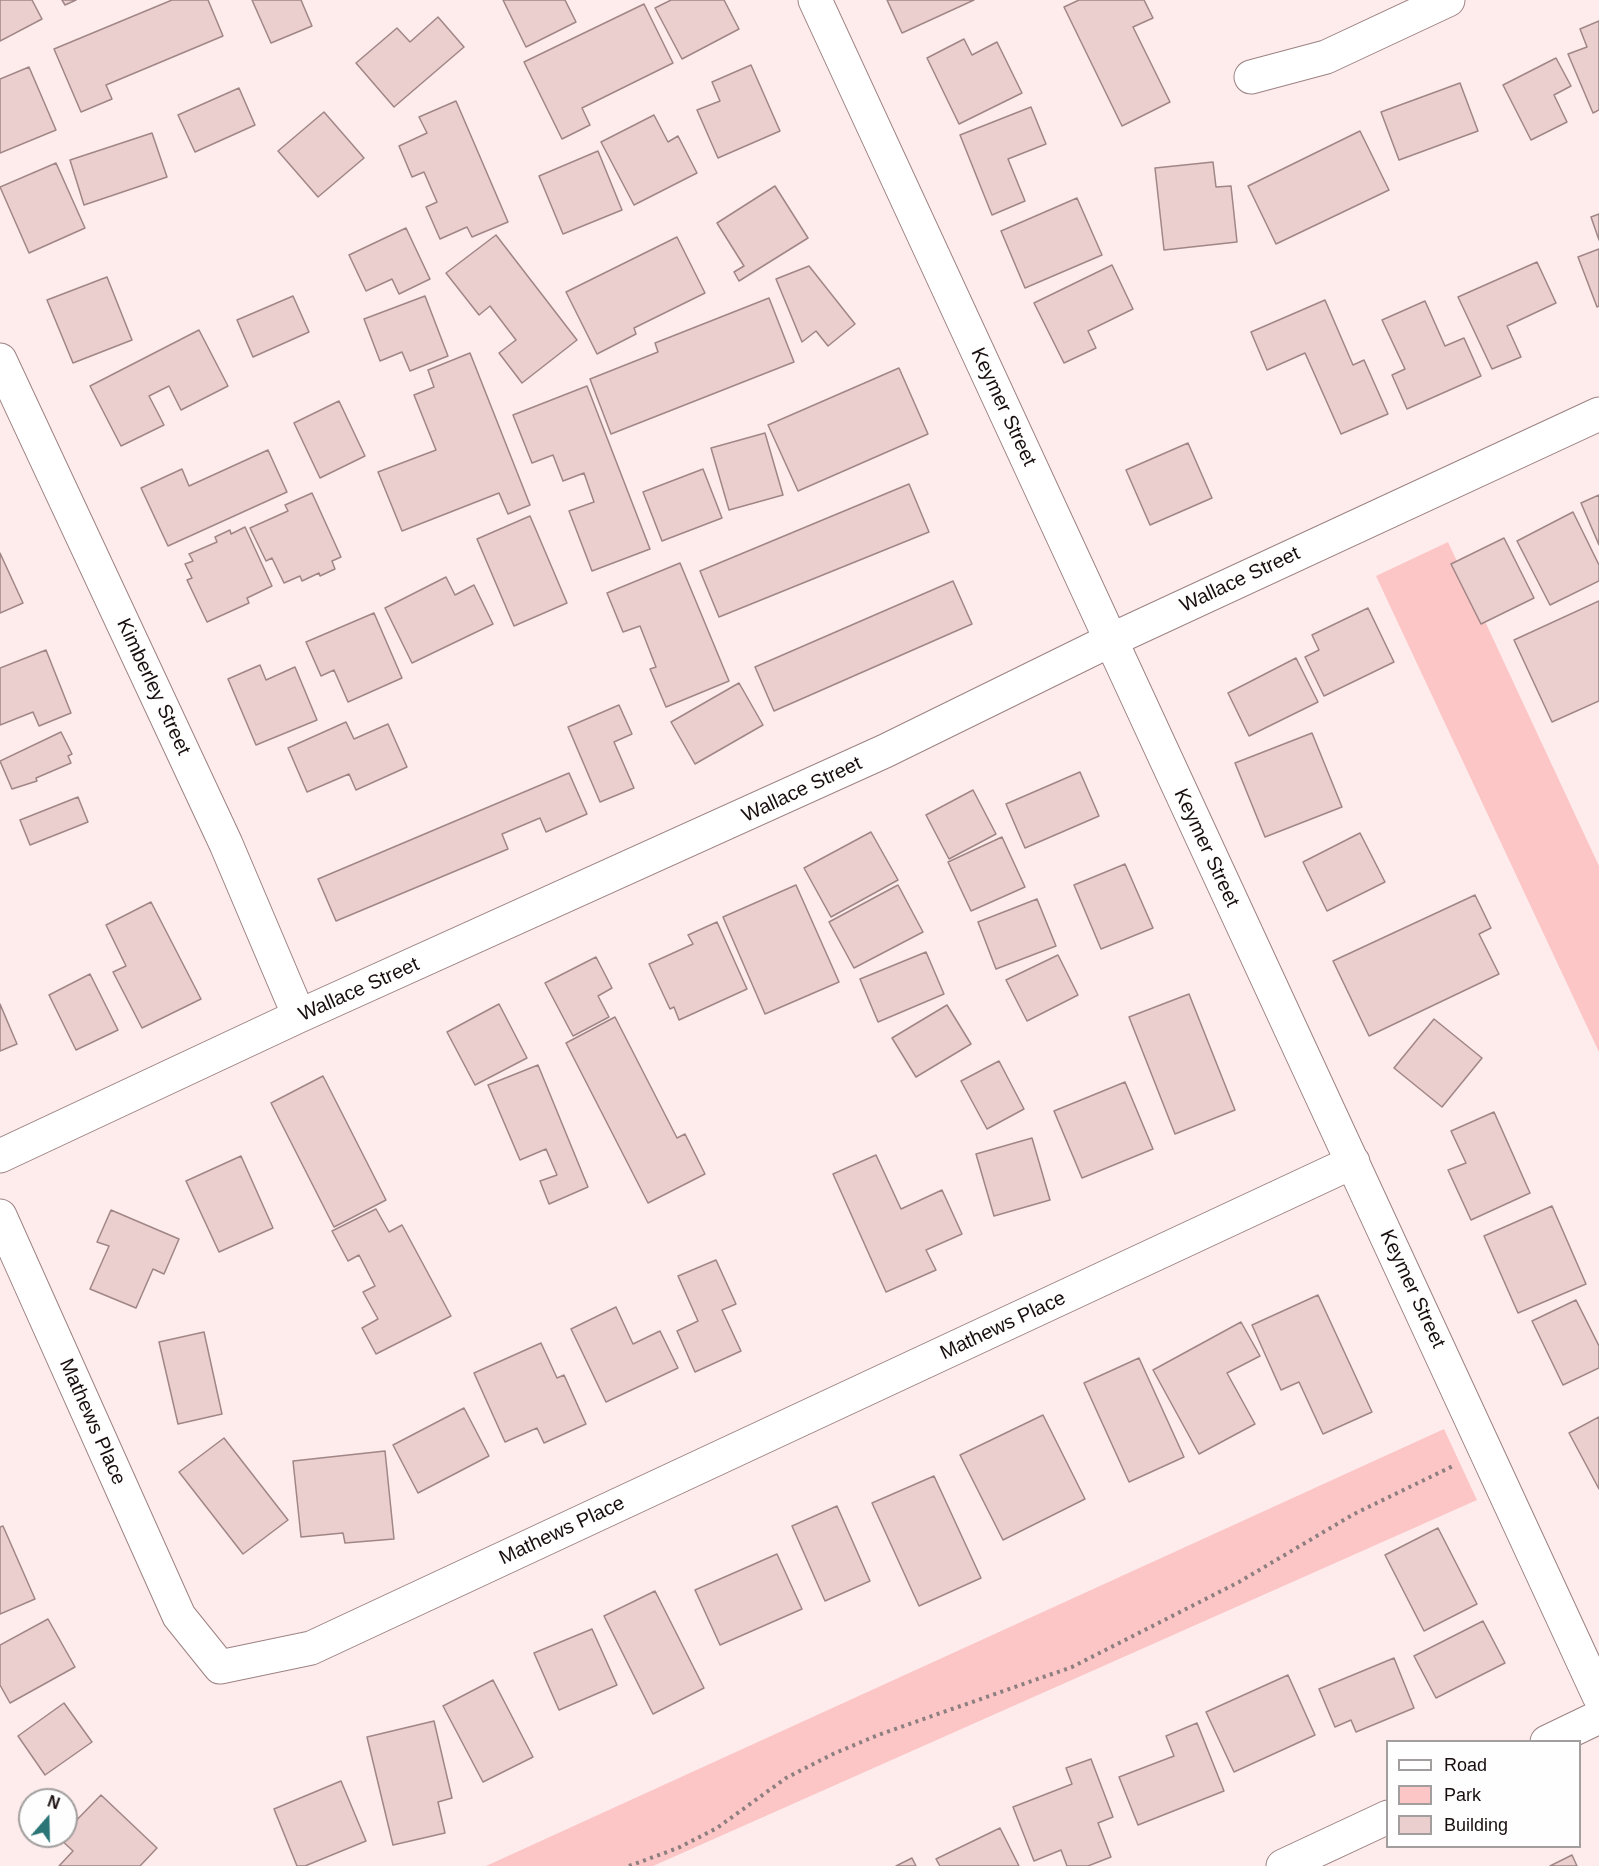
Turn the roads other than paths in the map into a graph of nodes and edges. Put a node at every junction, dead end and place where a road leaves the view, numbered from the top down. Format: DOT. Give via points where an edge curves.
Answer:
graph roads {
  1 [pos="815,0"];
  2 [pos="1448,0"];
  3 [pos="1251,77"];
  4 [pos="0,360"];
  5 [pos="1599,414"];
  6 [pos="1109,641"];
  7 [pos="299,1016"];
  8 [pos="0,1156"];
  9 [pos="1353,1162"];
  10 [pos="0,1216"];
  11 [pos="1599,1696"];
  12 [pos="1599,1717"];
  13 [pos="1551,1740"];
  14 [pos="1386,1818"];
  15 [pos="1283,1866"];
  1 -- 6 [label="street, Keymer Street"];
  2 -- 3 [label="street" via="1326,57"];
  4 -- 7 [label="street, Kimberley Street" via="226,844"];
  5 -- 6 [label="street, Wallace Street"];
  6 -- 7 [label="street, Wallace Street" via="885,751"];
  6 -- 9 [label="street, Keymer Street"];
  7 -- 8 [label="street, Wallace Street"];
  9 -- 10 [label="street, Mathews Place" via="311,1648 220,1667 179,1616"];
  9 -- 11 [label="street, Keymer Street"];
  12 -- 13 [label="street"];
  14 -- 15 [label="street"];
}
